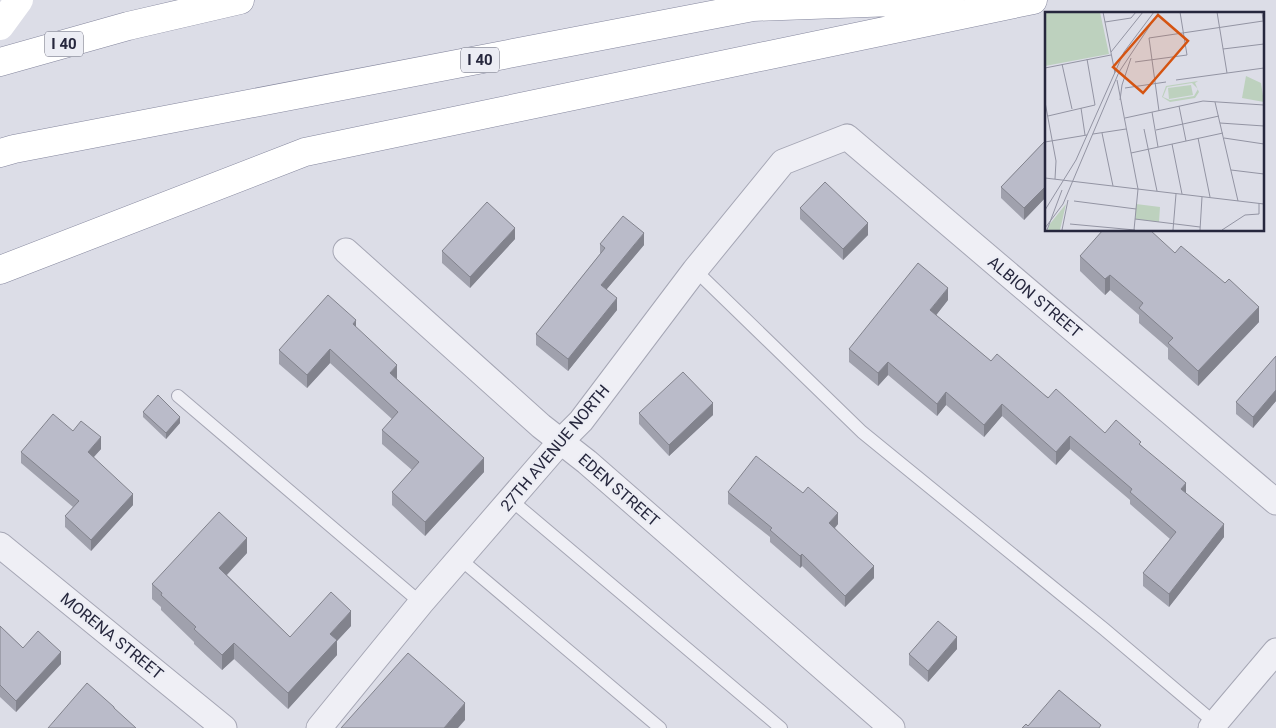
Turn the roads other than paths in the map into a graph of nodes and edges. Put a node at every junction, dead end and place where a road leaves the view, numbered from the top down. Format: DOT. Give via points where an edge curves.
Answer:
graph roads {
  1 [pos="20,0"];
  2 [pos="240,0"];
  3 [pos="950,0"];
  4 [pos="1033,0"];
  5 [pos="0,26"];
  6 [pos="0,62"];
  7 [pos="7,151"];
  8 [pos="783,162"];
  9 [pos="346,251"];
  10 [pos="0,270"];
  11 [pos="695,270"];
  12 [pos="178,396"];
  13 [pos="561,441"];
  14 [pos="511,500"];
  15 [pos="1276,502"];
  16 [pos="0,545"];
  17 [pos="460,559"];
  18 [pos="421,603"];
  19 [pos="1276,651"];
  20 [pos="1213,725"];
  21 [pos="224,728"];
  22 [pos="319,728"];
  23 [pos="660,728"];
  24 [pos="781,728"];
  25 [pos="892,728"];
  1 -- 5 [label="main road"];
  2 -- 6 [label="main road, I 40" via="128,26"];
  3 -- 7 [label="main road, I 40" via="753,7"];
  4 -- 10 [label="main road" via="305,152"];
  8 -- 11 [label="street, 27TH AVENUE NORTH"];
  8 -- 15 [label="street, ALBION STREET" via="847,136"];
  9 -- 13 [label="street, EDEN STREET"];
  11 -- 13 [label="street, 27TH AVENUE NORTH" via="581,421"];
  11 -- 20 [label="lane" via="862,432 1104,629"];
  12 -- 18 [label="lane"];
  13 -- 14 [label="street, 27TH AVENUE NORTH"];
  13 -- 25 [label="street, EDEN STREET"];
  14 -- 17 [label="street, 27TH AVENUE NORTH"];
  14 -- 24 [label="lane"];
  16 -- 21 [label="street, MORENA STREET"];
  17 -- 18 [label="street, 27TH AVENUE NORTH"];
  17 -- 23 [label="lane"];
  18 -- 22 [label="street, 27TH AVENUE NORTH"];
  19 -- 20 [label="street"];
}
